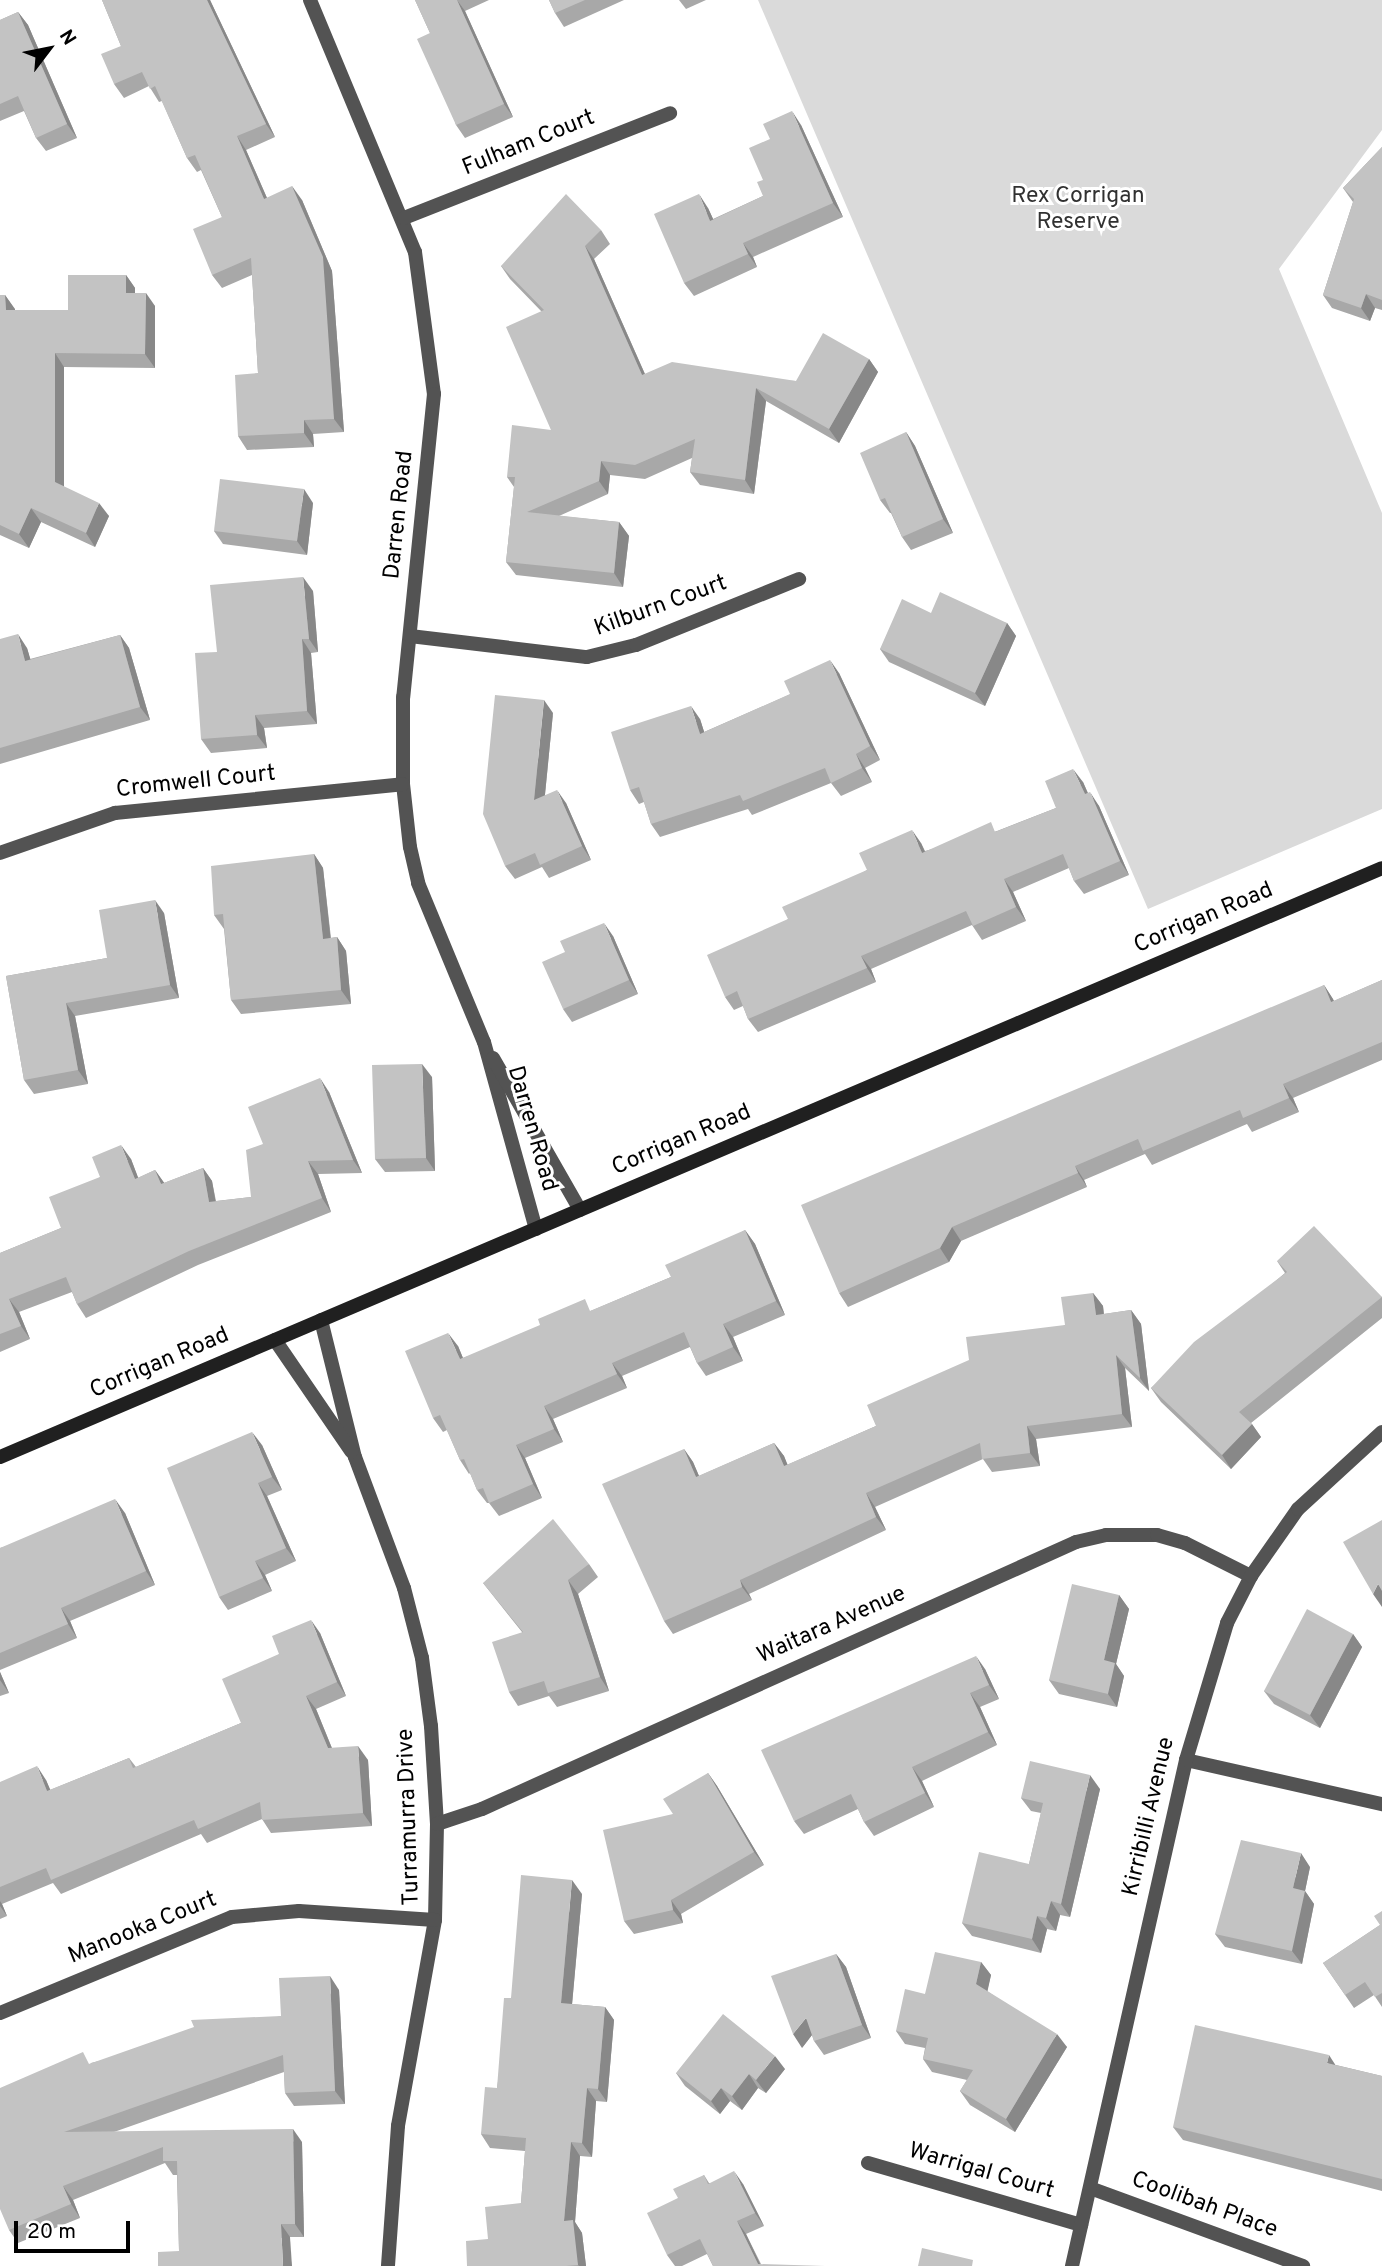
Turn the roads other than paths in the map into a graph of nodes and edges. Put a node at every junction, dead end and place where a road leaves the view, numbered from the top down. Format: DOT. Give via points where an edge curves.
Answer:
graph roads {
  1 [pos="310,0"];
  2 [pos="670,113"];
  3 [pos="404,218"];
  4 [pos="799,579"];
  5 [pos="410,636"];
  6 [pos="403,785"];
  7 [pos="0,853"];
  8 [pos="1382,868"];
  9 [pos="484,1042"];
  10 [pos="580,1210"];
  11 [pos="536,1229"];
  12 [pos="321,1320"];
  13 [pos="275,1340"];
  14 [pos="1382,1432"];
  15 [pos="0,1457"];
  16 [pos="355,1457"];
  17 [pos="1251,1576"];
  18 [pos="1186,1760"];
  19 [pos="1382,1804"];
  20 [pos="437,1824"];
  21 [pos="435,1920"];
  22 [pos="0,2013"];
  23 [pos="868,2164"];
  24 [pos="1090,2188"];
  25 [pos="1081,2225"];
  26 [pos="388,2266"];
  27 [pos="1072,2266"];
  28 [pos="1303,2266"];
  1 -- 3 [label="street, Darren Road"];
  2 -- 3 [label="street, Fulham Court"];
  3 -- 5 [label="street, Darren Road" via="427,322 434,394"];
  4 -- 5 [label="street, Kilburn Court" via="636,645 587,657"];
  5 -- 6 [label="street, Darren Road" via="403,697"];
  6 -- 7 [label="street, Cromwell Court" via="115,813"];
  6 -- 9 [label="street, Darren Road" via="418,883"];
  8 -- 10 [label="main road, Corrigan Road"];
  9 -- 10 [label="street, Darren Road"];
  9 -- 11 [label="street, Darren Road"];
  10 -- 11 [label="main road, Corrigan Road"];
  11 -- 12 [label="main road, Corrigan Road"];
  12 -- 13 [label="main road, Corrigan Road"];
  12 -- 16 [label="street, Turramurra Drive"];
  13 -- 15 [label="main road, Corrigan Road"];
  13 -- 16 [label="street, Turramurra Drive"];
  14 -- 17 [label="street, Kirribilli Avenue" via="1298,1508"];
  16 -- 20 [label="street, Turramurra Drive" via="394,1555 422,1658"];
  17 -- 18 [label="street, Kirribilli Avenue" via="1204,1687"];
  17 -- 20 [label="street, Waitara Avenue" via="1185,1543 1157,1535 1105,1535 1076,1542 481,1809"];
  18 -- 19 [label="street"];
  18 -- 24 [label="street, Kirribilli Avenue"];
  20 -- 21 [label="street, Turramurra Drive"];
  21 -- 22 [label="street, Manooka Court" via="299,1911 232,1917"];
  21 -- 26 [label="street, Turramurra Drive" via="398,2126"];
  23 -- 25 [label="street, Warrigal Court"];
  24 -- 25 [label="street, Kirribilli Avenue"];
  24 -- 28 [label="street, Coolibah Place"];
  25 -- 27 [label="street, Kirribilli Avenue"];
}
